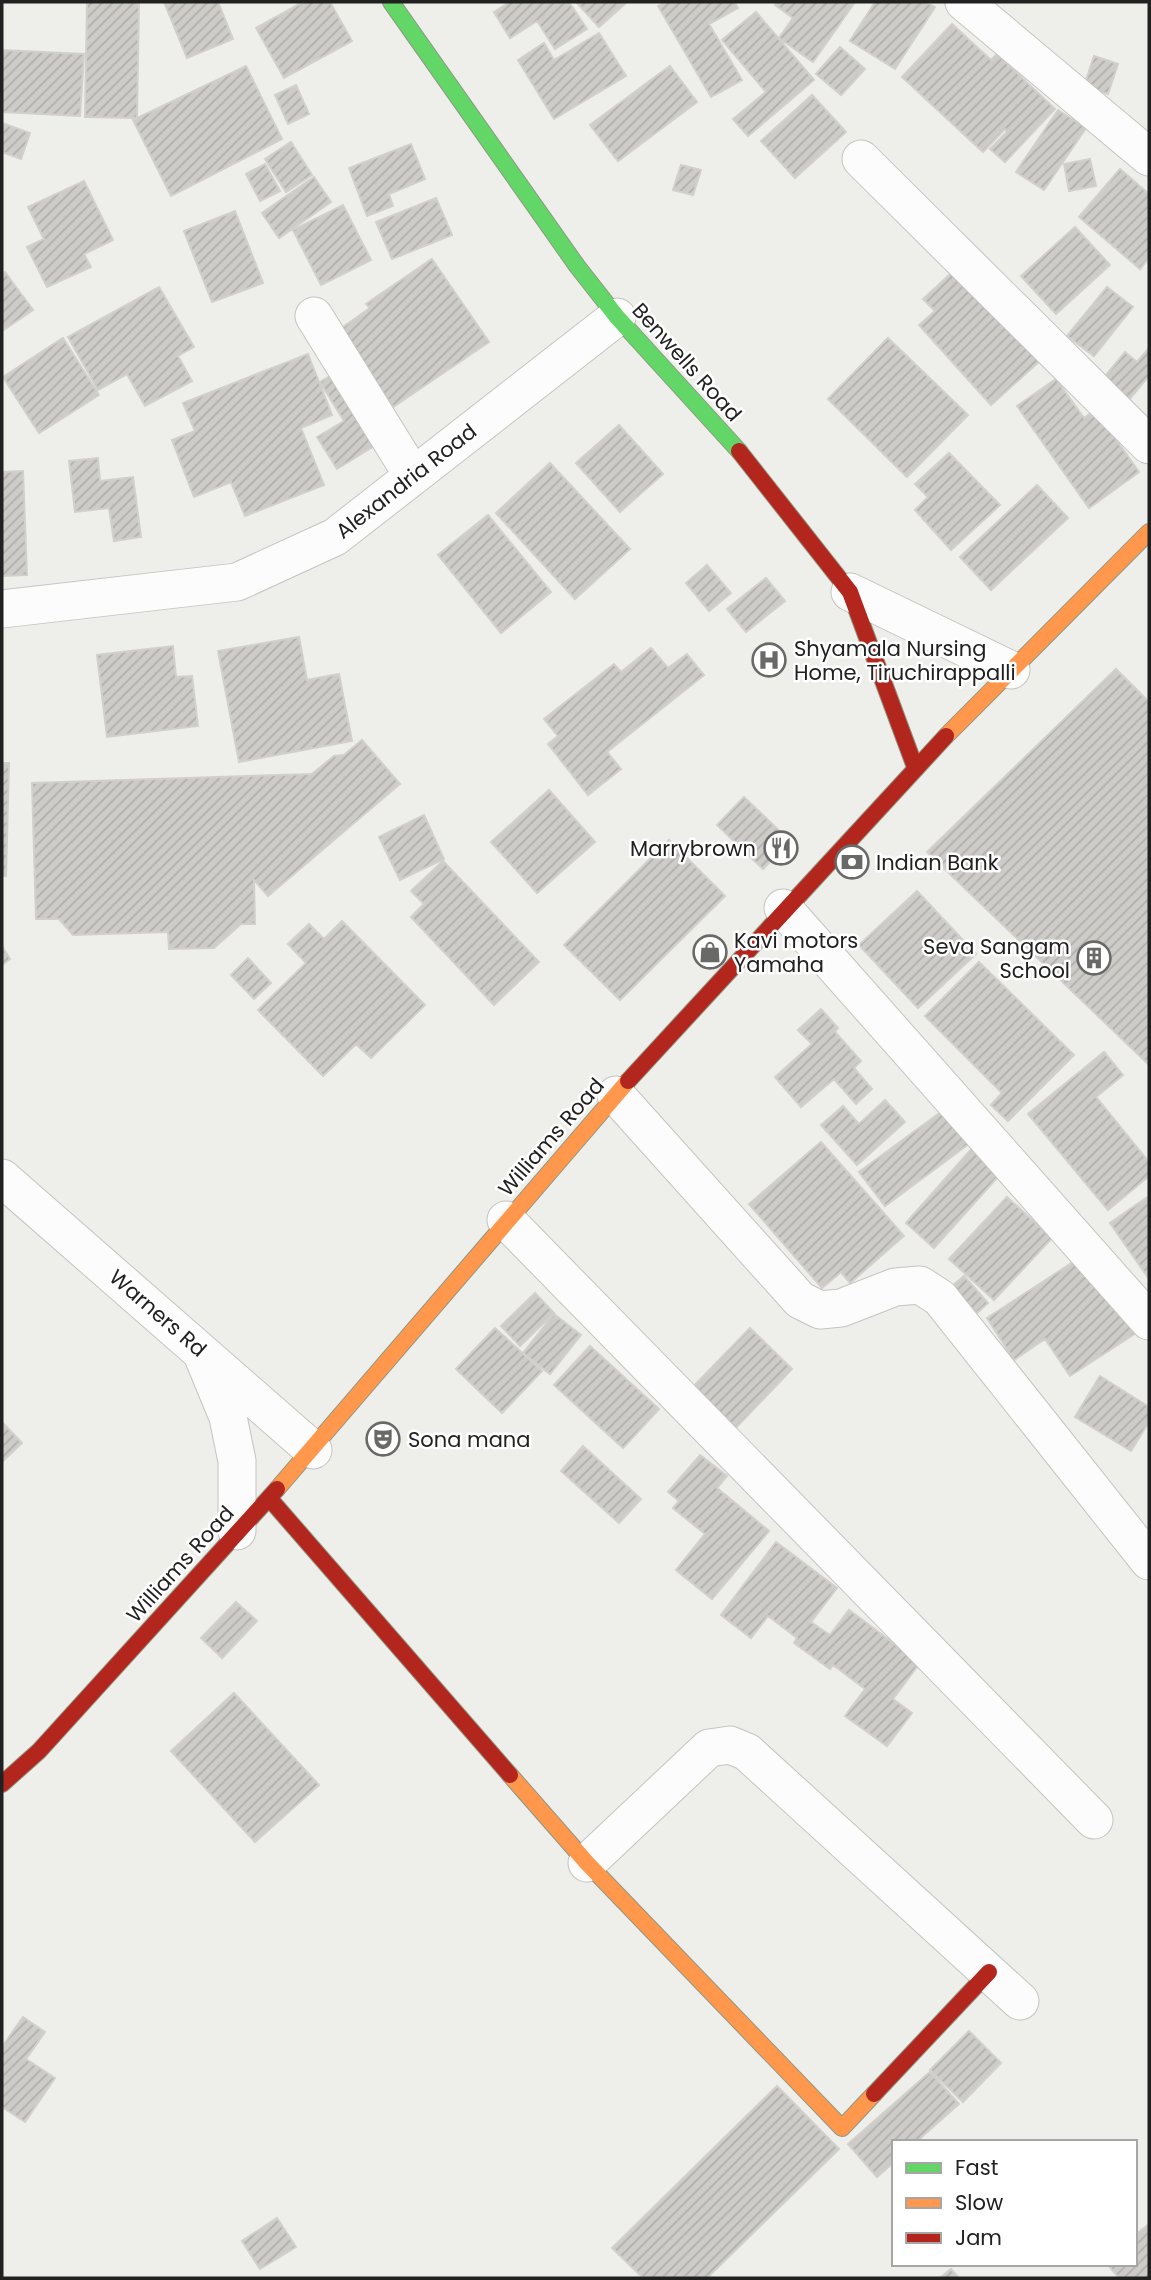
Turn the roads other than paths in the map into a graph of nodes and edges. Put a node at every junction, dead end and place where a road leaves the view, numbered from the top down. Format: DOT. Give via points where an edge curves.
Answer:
graph roads {
  1 [pos="391,2"];
  2 [pos="964,2"];
  3 [pos="1149,157"];
  4 [pos="861,159"];
  5 [pos="314,316"];
  6 [pos="617,317"];
  7 [pos="1149,445"];
  8 [pos="413,476"];
  9 [pos="1149,532"];
  10 [pos="850,592"];
  11 [pos="2,609"];
  12 [pos="1011,670"];
  13 [pos="915,768"];
  14 [pos="783,908"];
  15 [pos="616,1094"];
  16 [pos="2,1178"];
  17 [pos="506,1220"];
  18 [pos="1149,1321"];
  19 [pos="200,1351"];
  20 [pos="313,1450"];
  21 [pos="269,1498"];
  22 [pos="237,1531"];
  23 [pos="1149,1561"];
  24 [pos="2,1784"];
  25 [pos="1094,1821"];
  26 [pos="587,1863"];
  27 [pos="989,1972"];
  28 [pos="1020,2001"];
  1 -- 6 [label="street, Benwells Road"];
  2 -- 3 [label="street"];
  4 -- 7 [label="street"];
  5 -- 8 [label="street"];
  6 -- 8 [label="street, Alexandria Road"];
  6 -- 10 [label="street, Benwells Road" via="762,477"];
  8 -- 11 [label="street, Alexandria Road" via="335,537 237,582"];
  9 -- 12 [label="street, Williams Road"];
  10 -- 12 [label="street"];
  10 -- 13 [label="street, Benwells Road"];
  12 -- 13 [label="street, Williams Road"];
  13 -- 14 [label="street, Williams Road"];
  14 -- 15 [label="street, Williams Road"];
  14 -- 18 [label="street"];
  15 -- 17 [label="street, Williams Road"];
  15 -- 23 [label="street" via="800,1300 820,1310 841,1308 895,1287 920,1285 940,1298"];
  16 -- 19 [label="street, Warners Rd"];
  17 -- 20 [label="street, Williams Road"];
  17 -- 25 [label="street"];
  19 -- 20 [label="street, Warners Rd"];
  19 -- 22 [label="street" via="231,1428 237,1461"];
  20 -- 21 [label="street, Williams Road"];
  21 -- 22 [label="street, Williams Road"];
  21 -- 26 [label="street"];
  22 -- 24 [label="street, Williams Road" via="39,1751"];
  26 -- 27 [label="street" via="709,1748 730,1745 747,1752"];
  26 -- 27 [label="street" via="842,2128"];
  27 -- 28 [label="street"];
}
